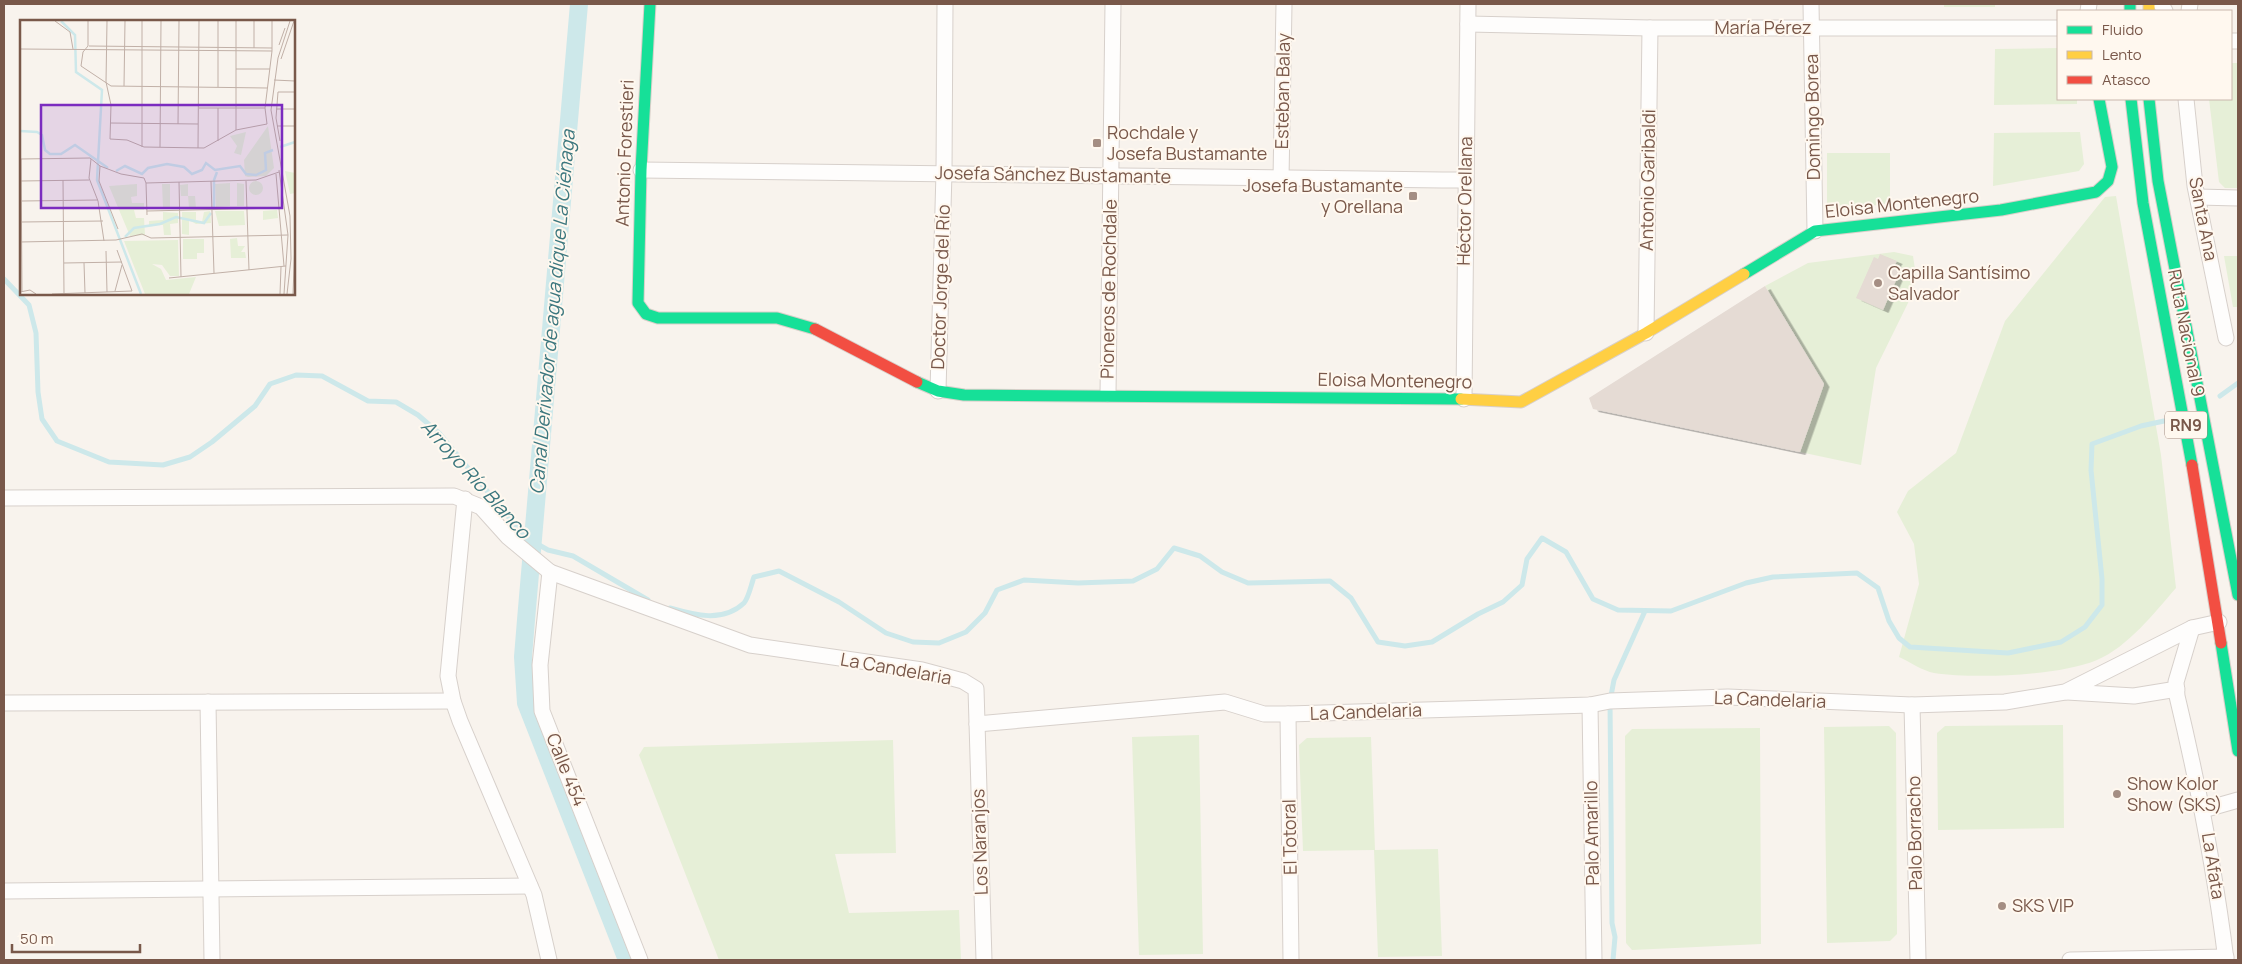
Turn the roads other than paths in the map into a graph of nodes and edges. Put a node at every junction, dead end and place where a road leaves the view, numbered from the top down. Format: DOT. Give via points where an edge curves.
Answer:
graph roads {
  1 [pos="650,4"];
  2 [pos="945,4"];
  3 [pos="1113,4"];
  4 [pos="1284,4"];
  5 [pos="1468,4"];
  6 [pos="1811,4"];
  7 [pos="1468,24"];
  8 [pos="1650,28"];
  9 [pos="1811,28"];
  10 [pos="2057,28"];
  11 [pos="2099,100"];
  12 [pos="2131,100"];
  13 [pos="2149,100"];
  14 [pos="2186,100"];
  15 [pos="640,170"];
  16 [pos="944,172"];
  17 [pos="1110,177"];
  18 [pos="1281,179"];
  19 [pos="1465,180"];
  20 [pos="2198,198"];
  21 [pos="2238,198"];
  22 [pos="1815,231"];
  23 [pos="638,303"];
  24 [pos="1646,333"];
  25 [pos="2226,338"];
  26 [pos="938,391"];
  27 [pos="1108,394"];
  28 [pos="1464,399"];
  29 [pos="4,498"];
  30 [pos="465,499"];
  31 [pos="550,572"];
  32 [pos="2238,595"];
  33 [pos="2219,622"];
  34 [pos="2192,628"];
  35 [pos="2176,689"];
  36 [pos="2065,692"];
  37 [pos="453,701"];
  38 [pos="208,702"];
  39 [pos="4,704"];
  40 [pos="1590,705"];
  41 [pos="1912,705"];
  42 [pos="1288,714"];
  43 [pos="977,724"];
  44 [pos="2238,751"];
  45 [pos="2238,800"];
  46 [pos="2203,810"];
  47 [pos="530,886"];
  48 [pos="210,888"];
  49 [pos="4,890"];
  50 [pos="2226,958"];
  51 [pos="212,960"];
  52 [pos="549,960"];
  53 [pos="640,960"];
  54 [pos="984,960"];
  55 [pos="1291,960"];
  56 [pos="1594,960"];
  57 [pos="1918,960"];
  58 [pos="2070,960"];
  1 -- 15 [label="street, Antonio Forestieri"];
  2 -- 16 [label="street, Doctor Jorge del Río"];
  3 -- 17 [label="street, Pioneros de Rochdale"];
  4 -- 18 [label="street, Esteban Balay"];
  5 -- 7 [label="street, Héctor Orellana"];
  6 -- 9 [label="street, Domingo Borea"];
  7 -- 8 [label="street, María Pérez"];
  7 -- 19 [label="street, Héctor Orellana"];
  8 -- 9 [label="street, María Pérez"];
  8 -- 24 [label="street, Antonio Garibaldi"];
  9 -- 10 [label="street, María Pérez"];
  9 -- 22 [label="street, Domingo Borea"];
  11 -- 22 [label="street, Eloisa Montenegro" via="2112,167 2108,181 2096,192 2001,210"];
  12 -- 33 [label="street, Ruta Nacional 9 / RN9" via="2145,212"];
  13 -- 32 [label="street, Ruta Nacional 9 / RN9" via="2158,181"];
  14 -- 20 [label="street, Santa Ana"];
  15 -- 16 [label="street, Josefa Sánchez Bustamante"];
  15 -- 23 [label="street, Antonio Forestieri"];
  16 -- 17 [label="street, Josefa Sánchez Bustamante"];
  16 -- 26 [label="street, Doctor Jorge del Río"];
  17 -- 18 [label="street, Josefa Sánchez Bustamante"];
  17 -- 27 [label="street, Pioneros de Rochdale"];
  18 -- 19 [label="street, Josefa Sánchez Bustamante"];
  19 -- 28 [label="street, Héctor Orellana"];
  20 -- 21 [label="street"];
  20 -- 25 [label="street, Santa Ana"];
  22 -- 24 [label="street, Eloisa Montenegro"];
  23 -- 26 [label="street, Eloisa Montenegro" via="646,314 658,318 777,318 807,325"];
  24 -- 28 [label="street, Eloisa Montenegro" via="1521,402"];
  26 -- 27 [label="street, Eloisa Montenegro" via="964,395"];
  27 -- 28 [label="street, Eloisa Montenegro"];
  29 -- 30 [label="street" via="454,496"];
  30 -- 31 [label="street" via="481,507 508,537"];
  30 -- 37 [label="street" via="448,676"];
  31 -- 43 [label="street, La Candelaria" via="750,645 922,670 963,681 976,689"];
  31 -- 53 [label="street, Calle 454" via="540,665 542,711"];
  33 -- 34 [label="street, La Candelaria"];
  33 -- 44 [label="street, Ruta Nacional 9 / RN9"];
  34 -- 35 [label="street, La Afata"];
  34 -- 36 [label="street, La Candelaria"];
  35 -- 36 [label="street" via="2134,696"];
  35 -- 46 [label="street, La Afata"];
  36 -- 41 [label="street, La Candelaria" via="2004,702"];
  37 -- 38 [label="street"];
  37 -- 47 [label="street"];
  38 -- 39 [label="street"];
  38 -- 48 [label="street"];
  40 -- 41 [label="street, La Candelaria" via="1610,701 1728,697"];
  40 -- 42 [label="street, La Candelaria"];
  40 -- 56 [label="street, Palo Amarillo"];
  41 -- 57 [label="street, Palo Borracho"];
  42 -- 43 [label="street, La Candelaria" via="1264,714 1225,702 1209,702"];
  42 -- 55 [label="street, El Totoral"];
  43 -- 54 [label="street, Los Naranjos"];
  45 -- 46 [label="street"];
  46 -- 50 [label="street, La Afata"];
  47 -- 48 [label="street"];
  47 -- 52 [label="street"];
  48 -- 49 [label="street"];
  48 -- 51 [label="street"];
  50 -- 58 [label="street"];
}
